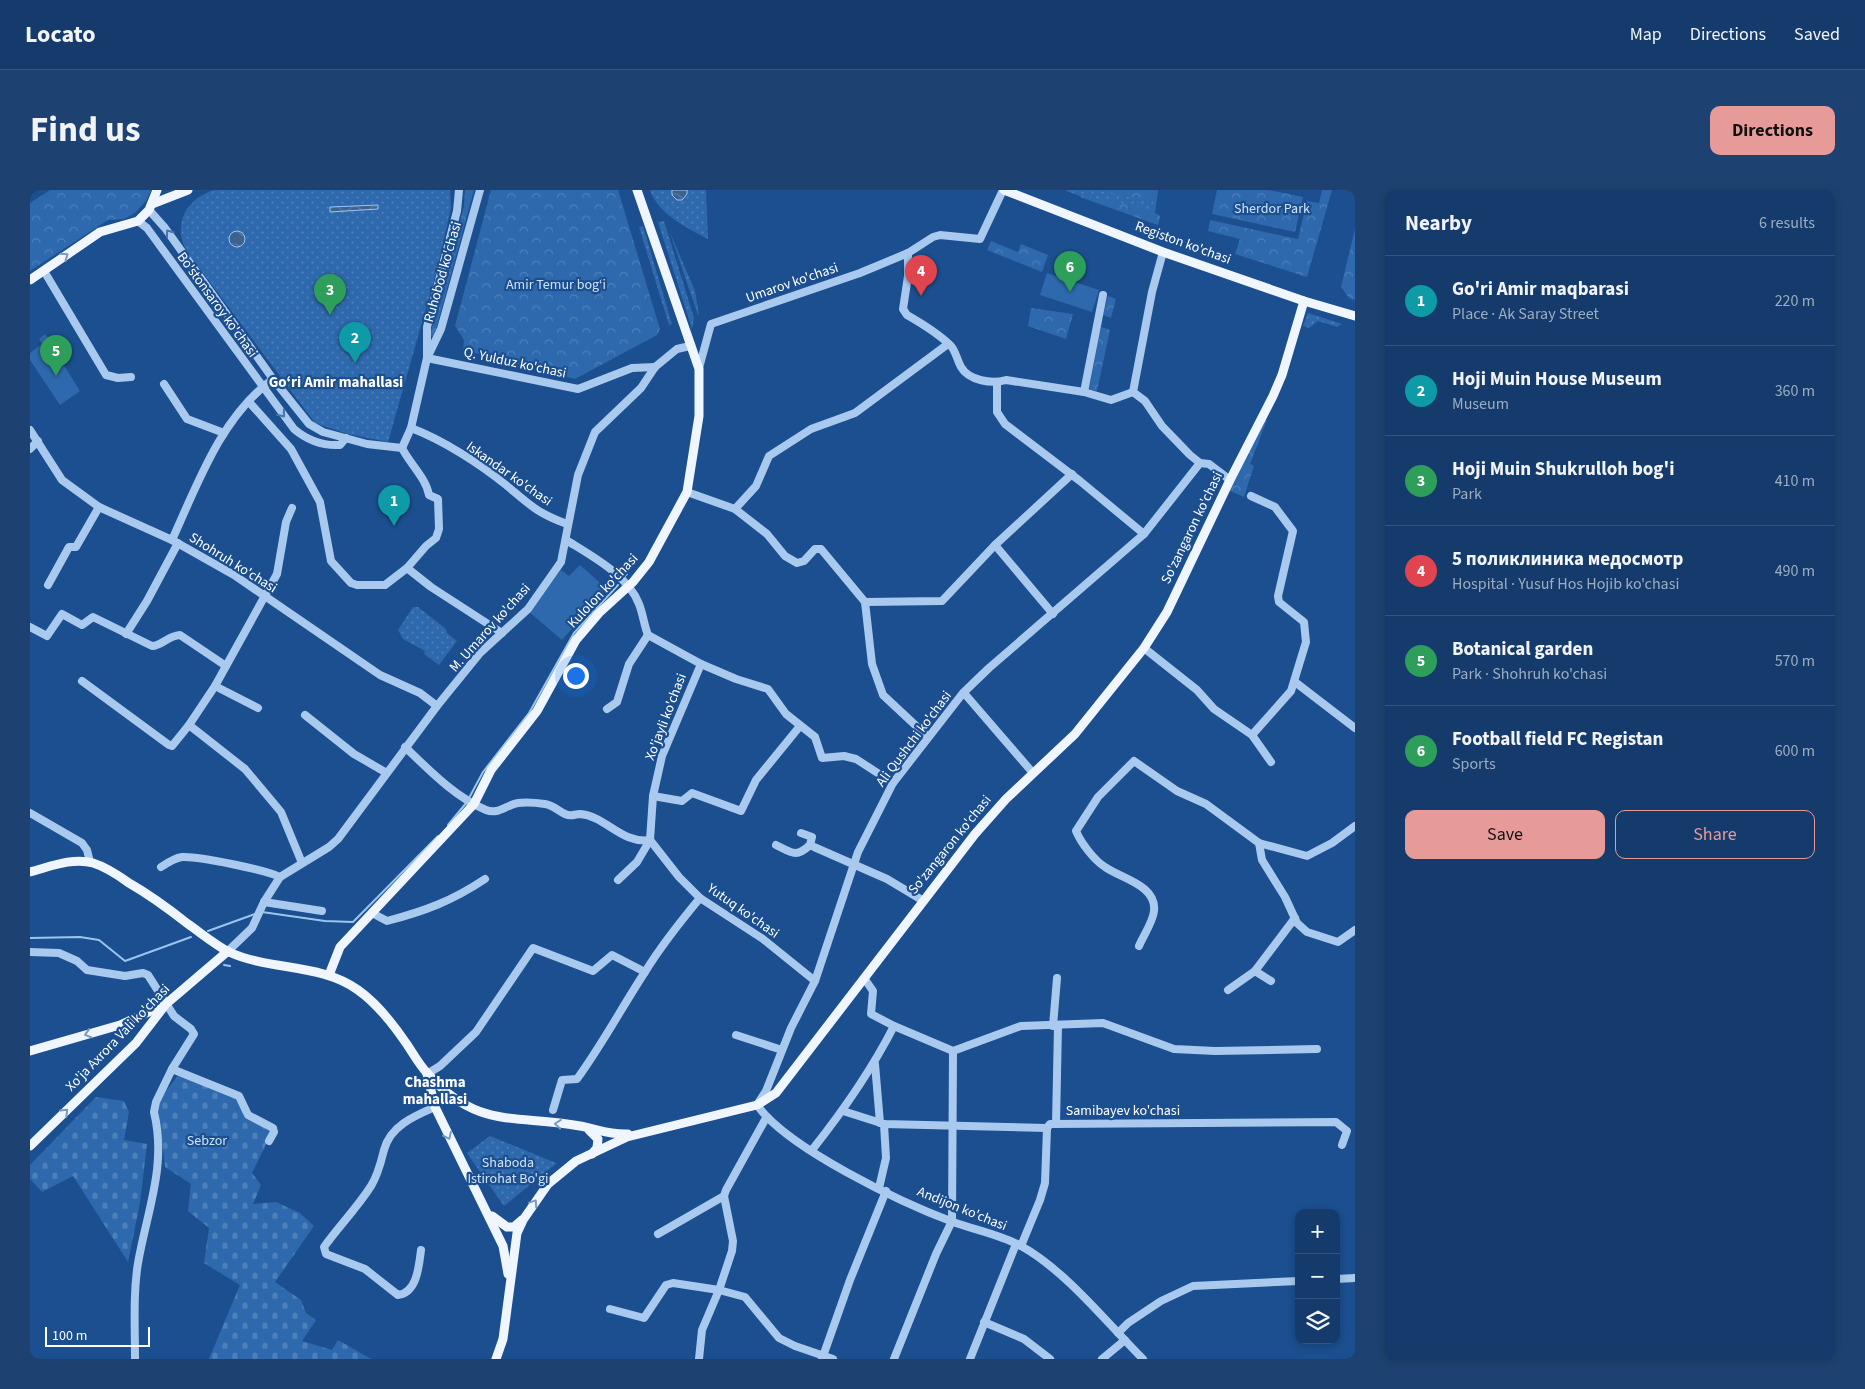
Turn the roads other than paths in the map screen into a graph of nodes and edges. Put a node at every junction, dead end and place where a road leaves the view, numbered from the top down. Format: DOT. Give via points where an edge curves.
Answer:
graph roads {
  1 [pos="157,190"];
  2 [pos="188,190"];
  3 [pos="459,190"];
  4 [pos="480,190"];
  5 [pos="1003,190"];
  6 [pos="636,192"];
  7 [pos="151,207"];
  8 [pos="138,221"];
  9 [pos="1163,252"];
  10 [pos="908,253"];
  11 [pos="44,271"];
  12 [pos="30,280"];
  13 [pos="1102,295"];
  14 [pos="1304,301"];
  15 [pos="1355,316"];
  16 [pos="948,344"];
  17 [pos="690,346"];
  18 [pos="427,358"];
  19 [pos="655,367"];
  20 [pos="699,369"];
  21 [pos="131,377"];
  22 [pos="273,379"];
  23 [pos="997,383"];
  24 [pos="164,384"];
  25 [pos="261,387"];
  26 [pos="1084,392"];
  27 [pos="1133,392"];
  28 [pos="249,402"];
  29 [pos="411,428"];
  30 [pos="30,430"];
  31 [pos="224,433"];
  32 [pos="346,438"];
  33 [pos="38,441"];
  34 [pos="402,448"];
  35 [pos="30,449"];
  36 [pos="1200,463"];
  37 [pos="1072,474"];
  38 [pos="1230,480"];
  39 [pos="687,492"];
  40 [pos="1251,496"];
  41 [pos="99,508"];
  42 [pos="292,508"];
  43 [pos="735,509"];
  44 [pos="567,524"];
  45 [pos="1144,534"];
  46 [pos="566,540"];
  47 [pos="175,541"];
  48 [pos="995,545"];
  49 [pos="407,568"];
  50 [pos="48,585"];
  51 [pos="628,588"];
  52 [pos="264,596"];
  53 [pos="865,602"];
  54 [pos="1053,614"];
  55 [pos="30,627"];
  56 [pos="502,633"];
  57 [pos="126,634"];
  58 [pos="648,634"];
  59 [pos="1144,648"];
  60 [pos="700,664"];
  61 [pos="226,666"];
  62 [pos="82,680"];
  63 [pos="1295,682"];
  64 [pos="215,686"];
  65 [pos="964,693"];
  66 [pos="437,706"];
  67 [pos="258,708"];
  68 [pos="607,709"];
  69 [pos="305,715"];
  70 [pos="189,726"];
  71 [pos="800,726"];
  72 [pos="1355,728"];
  73 [pos="1252,735"];
  74 [pos="928,738"];
  75 [pos="405,747"];
  76 [pos="1271,762"];
  77 [pos="386,772"];
  78 [pos="1033,774"];
  79 [pos="893,783"];
  80 [pos="653,796"];
  81 [pos="470,802"];
  82 [pos="30,813"];
  83 [pos="1355,826"];
  84 [pos="801,833"];
  85 [pos="650,840"];
  86 [pos="1259,843"];
  87 [pos="776,845"];
  88 [pos="810,845"];
  89 [pos="90,862"];
  90 [pos="302,863"];
  91 [pos="854,865"];
  92 [pos="161,867"];
  93 [pos="30,872"];
  94 [pos="280,877"];
  95 [pos="485,879"];
  96 [pos="618,880"];
  97 [pos="700,898"];
  98 [pos="922,900"];
  99 [pos="260,910"];
  100 [pos="322,911"];
  101 [pos="372,914"];
  102 [pos="1295,918"];
  103 [pos="1355,930"];
  104 [pos="1139,946"];
  105 [pos="228,951"];
  106 [pos="30,952"];
  107 [pos="1255,971"];
  108 [pos="645,972"];
  109 [pos="329,975"];
  110 [pos="864,978"];
  111 [pos="1057,978"];
  112 [pos="815,981"];
  113 [pos="1271,982"];
  114 [pos="1228,990"];
  115 [pos="166,1004"];
  116 [pos="894,1026"];
  117 [pos="1056,1026"];
  118 [pos="736,1035"];
  119 [pos="1317,1049"];
  120 [pos="782,1050"];
  121 [pos="30,1051"];
  122 [pos="953,1051"];
  123 [pos="875,1064"];
  124 [pos="172,1070"];
  125 [pos="427,1074"];
  126 [pos="452,1097"];
  127 [pos="757,1105"];
  128 [pos="435,1107"];
  129 [pos="553,1110"];
  130 [pos="843,1111"];
  131 [pos="766,1118"];
  132 [pos="882,1123"];
  133 [pos="1056,1124"];
  134 [pos="580,1126"];
  135 [pos="952,1126"];
  136 [pos="1047,1128"];
  137 [pos="641,1132"];
  138 [pos="269,1141"];
  139 [pos="1342,1145"];
  140 [pos="30,1146"];
  141 [pos="812,1150"];
  142 [pos="590,1156"];
  143 [pos="883,1190"];
  144 [pos="724,1196"];
  145 [pos="486,1208"];
  146 [pos="523,1220"];
  147 [pos="952,1222"];
  148 [pos="658,1234"];
  149 [pos="1018,1245"];
  150 [pos="421,1250"];
  151 [pos="1355,1278"];
  152 [pos="1340,1279"];
  153 [pos="1295,1281"];
  154 [pos="510,1282"];
  155 [pos="720,1290"];
  156 [pos="610,1309"];
  157 [pos="984,1322"];
  158 [pos="1118,1333"];
  159 [pos="1125,1340"];
  160 [pos="823,1357"];
  161 [pos="135,1359"];
  162 [pos="496,1359"];
  163 [pos="699,1359"];
  164 [pos="833,1359"];
  165 [pos="894,1359"];
  166 [pos="970,1359"];
  167 [pos="1050,1359"];
  168 [pos="1102,1359"];
  169 [pos="1143,1359"];
  1 -- 7 [label="main road"];
  2 -- 7 [label="main road"];
  3 -- 18 [label="street, Ruhobod ko'chasi" via="457,211 427,327"];
  4 -- 18 [label="street, Ruhobod ko'chasi" via="441,329"];
  5 -- 9 [label="main road, Registon ko'chasi"];
  5 -- 10 [label="street, Umarov ko'chasi" via="980,239 940,235"];
  6 -- 17 [label="main road, Kulolon ko'chasi"];
  7 -- 8 [label="main road"];
  22 -- 7 [label="street, Bo'stonsaroy ko'chasi, one-way"];
  11 -- 8 [label="main road, one-way" via="100,232"];
  8 -- 25 [label="street, Bo'stonsaroy ko'chasi" via="147,228"];
  9 -- 14 [label="main road, Registon ko'chasi"];
  9 -- 27 [label="street"];
  10 -- 16 [label="street" via="903,309 906,315"];
  10 -- 20 [label="street, Umarov ko'chasi" via="860,273 711,324"];
  11 -- 12 [label="main road"];
  11 -- 21 [label="street" via="106,375"];
  13 -- 26 [label="street"];
  14 -- 15 [label="main road, Registon ko'chasi"];
  14 -- 38 [label="main road, So'zangaron ko'chasi" via="1273,396"];
  16 -- 23 [label="street" via="966,374"];
  16 -- 43 [label="street" via="855,413 811,429 770,456 756,486"];
  17 -- 19 [label="street, M. Umarov ko'chasi" via="677,349"];
  17 -- 20 [label="main road, Kulolon ko'chasi"];
  18 -- 19 [label="street, Q. Yulduz ko'chasi" via="578,389 632,368"];
  18 -- 29 [label="street, Ruhobod ko'chasi"];
  19 -- 44 [label="street, M. Umarov ko'chasi" via="641,388 595,432 578,475"];
  20 -- 39 [label="main road, Kulolon ko'chasi" via="699,416"];
  22 -- 25 [label="street"];
  22 -- 32 [label="street, Bo'stonsaroy ko'chasi" via="309,424 323,432"];
  23 -- 26 [label="street" via="1006,380"];
  23 -- 37 [label="street" via="997,412 1004,424"];
  24 -- 31 [label="street" via="187,418"];
  25 -- 28 [label="street"];
  25 -- 32 [label="street, Bo'stonsaroy ko'chasi, one-way" via="294,429 308,440 330,446 340,445"];
  26 -- 27 [label="street" via="1111,400"];
  27 -- 36 [label="street" via="1145,400 1162,426"];
  28 -- 31 [label="street"];
  28 -- 49 [label="street" via="290,449 320,502 331,561 351,583 385,585"];
  29 -- 34 [label="street, Ruhobod ko'chasi"];
  29 -- 44 [label="street, Iskandar ko'chasi" via="451,448 506,485 541,514"];
  30 -- 33 [label="street, Shohruh ko'chasi"];
  31 -- 47 [label="street"];
  32 -- 34 [label="street, Bo'stonsaroy ko'chasi" via="379,447"];
  33 -- 35 [label="street"];
  33 -- 41 [label="street, Shohruh ko'chasi" via="62,480"];
  34 -- 49 [label="street" via="430,495 438,499 439,529 436,538"];
  36 -- 38 [label="street" via="1210,464"];
  36 -- 45 [label="street, Ali Qushchi ko'chasi"];
  37 -- 45 [label="street"];
  37 -- 48 [label="street"];
  38 -- 59 [label="main road, So'zangaron ko'chasi" via="1167,612"];
  39 -- 43 [label="street"];
  39 -- 51 [label="main road, Kulolon ko'chasi" via="654,555"];
  40 -- 63 [label="street" via="1276,507 1293,531 1278,596 1279,602 1304,622 1306,642"];
  41 -- 47 [label="street, Shohruh ko'chasi"];
  41 -- 50 [label="street" via="76,547 69,547"];
  42 -- 52 [label="street" via="286,522 277,574"];
  43 -- 53 [label="street" via="767,534 785,556 797,563 821,548"];
  44 -- 46 [label="street, M. Umarov ko'chasi"];
  45 -- 54 [label="street, Ali Qushchi ko'chasi"];
  46 -- 51 [label="street" via="600,560"];
  46 -- 56 [label="street, M. Umarov ko'chasi" via="561,562 528,609"];
  47 -- 52 [label="street, Shohruh ko'chasi"];
  47 -- 57 [label="street" via="147,601"];
  48 -- 53 [label="street" via="942,601"];
  48 -- 54 [label="street"];
  49 -- 56 [label="street"];
  51 -- 58 [label="street" via="639,603"];
  51 -- 81 [label="main road, Kulolon ko'chasi" via="599,613 576,640 537,711 490,770"];
  52 -- 61 [label="street"];
  52 -- 66 [label="street, Shohruh ko'chasi" via="380,674"];
  53 -- 74 [label="street" via="872,664 883,695"];
  54 -- 65 [label="street, Ali Qushchi ko'chasi"];
  55 -- 57 [label="street" via="50,635 62,614 82,625 93,617"];
  56 -- 66 [label="street, M. Umarov ko'chasi" via="480,653"];
  57 -- 61 [label="street" via="156,647 165,638 180,635"];
  58 -- 60 [label="street"];
  58 -- 68 [label="street" via="629,664 617,702"];
  59 -- 73 [label="street" via="1197,690 1214,709"];
  59 -- 78 [label="main road, So'zangaron ko'chasi" via="1075,734"];
  60 -- 71 [label="street" via="768,690"];
  60 -- 80 [label="street, Xo'jayli ko'chasi" via="662,756"];
  61 -- 64 [label="street"];
  62 -- 70 [label="street" via="169,745 172,746"];
  63 -- 72 [label="street"];
  63 -- 73 [label="street" via="1274,713"];
  64 -- 67 [label="street"];
  64 -- 70 [label="street"];
  65 -- 74 [label="street, Ali Qushchi ko'chasi"];
  65 -- 78 [label="street"];
  66 -- 75 [label="street, M. Umarov ko'chasi"];
  69 -- 77 [label="street" via="354,754"];
  70 -- 90 [label="street" via="245,769 280,812"];
  71 -- 79 [label="street" via="815,737 822,758 844,756 856,759"];
  71 -- 80 [label="street" via="756,780 741,811 692,793 682,801"];
  73 -- 76 [label="street"];
  74 -- 79 [label="street, Ali Qushchi ko'chasi"];
  75 -- 77 [label="street, M. Umarov ko'chasi"];
  75 -- 81 [label="street"];
  77 -- 90 [label="street, M. Umarov ko'chasi" via="338,839"];
  78 -- 98 [label="main road, So'zangaron ko'chasi" via="975,834"];
  79 -- 91 [label="street, Ali Qushchi ko'chasi" via="861,844"];
  80 -- 85 [label="street, Xo'jayli ko'chasi"];
  81 -- 85 [label="street" via="489,812 519,803 544,804 566,815 580,814 596,820 632,840"];
  81 -- 101 [label="main road, Kulolon ko'chasi"];
  82 -- 89 [label="street" via="82,843"];
  83 -- 86 [label="street" via="1307,856"];
  84 -- 88 [label="street" via="812,837"];
  85 -- 96 [label="street" via="637,862"];
  85 -- 97 [label="street, Yutuq ko'chasi"];
  86 -- 102 [label="street" via="1262,860"];
  86 -- 104 [label="street" via="1206,804 1177,791 1134,761 1098,797 1076,831 1104,867 1128,878 1149,894 1154,913"];
  87 -- 88 [label="street" via="795,854"];
  88 -- 91 [label="street"];
  89 -- 93 [label="main road" via="70,862"];
  89 -- 105 [label="main road" via="141,890"];
  90 -- 94 [label="street, M. Umarov ko'chasi"];
  91 -- 98 [label="street" via="887,879"];
  91 -- 112 [label="street, Ali Qushchi ko'chasi"];
  92 -- 94 [label="street" via="182,857 271,872"];
  94 -- 99 [label="street"];
  95 -- 101 [label="street" via="432,909 387,921"];
  97 -- 108 [label="street"];
  97 -- 112 [label="street, Yutuq ko'chasi" via="763,939"];
  98 -- 110 [label="main road, So'zangaron ko'chasi"];
  99 -- 100 [label="street"];
  99 -- 105 [label="street" via="248,932"];
  101 -- 109 [label="main road, Kulolon ko'chasi" via="340,947"];
  102 -- 103 [label="street" via="1306,932 1338,942"];
  102 -- 107 [label="street"];
  105 -- 109 [label="main road" via="250,960"];
  105 -- 115 [label="main road, Xo'ja Axrora Vali ko'chasi"];
  106 -- 115 [label="street" via="59,953 77,961 87,970 125,976 143,972"];
  107 -- 113 [label="street"];
  107 -- 114 [label="street"];
  108 -- 125 [label="street" via="618,956 612,955 593,971 533,948 476,1032"];
  108 -- 129 [label="street" via="577,1079 562,1080"];
  109 -- 125 [label="main road" via="344,981 370,1000 402,1036"];
  110 -- 116 [label="street" via="873,991 871,1014"];
  110 -- 127 [label="main road, So'zangaron ko'chasi" via="776,1093"];
  111 -- 117 [label="street"];
  112 -- 120 [label="street, Ali Qushchi ko'chasi"];
  115 -- 121 [label="main road, one-way" via="120,1025"];
  115 -- 124 [label="street" via="194,1034"];
  140 -- 115 [label="main road, Xo'ja Axrora Vali ko'chasi, one-way" via="136,1043"];
  116 -- 122 [label="street"];
  116 -- 123 [label="street"];
  117 -- 119 [label="street" via="1103,1023 1174,1049"];
  117 -- 122 [label="street" via="1021,1026"];
  117 -- 133 [label="street"];
  118 -- 120 [label="street"];
  120 -- 127 [label="street, Ali Qushchi ko'chasi"];
  122 -- 135 [label="street"];
  123 -- 130 [label="street"];
  123 -- 132 [label="street"];
  124 -- 138 [label="street" via="239,1096 248,1115 273,1128"];
  124 -- 161 [label="street" via="154,1112 158,1176 138,1265"];
  125 -- 126 [label="main road"];
  125 -- 128 [label="main road"];
  126 -- 128 [label="main road" via="442,1098"];
  134 -- 126 [label="main road, one-way" via="486,1115"];
  127 -- 131 [label="street, Andijon ko'chasi"];
  127 -- 137 [label="main road, So'zangaron ko'chasi"];
  128 -- 145 [label="main road, one-way"];
  128 -- 150 [label="street" via="410,1118 390,1135 374,1182 324,1247 326,1254 365,1269 398,1295 414,1283"];
  130 -- 132 [label="street, Samibayev ko'chasi"];
  130 -- 141 [label="street"];
  131 -- 141 [label="street, Andijon ko'chasi"];
  131 -- 144 [label="street"];
  132 -- 135 [label="street, Samibayev ko'chasi"];
  132 -- 143 [label="street" via="886,1158"];
  133 -- 136 [label="street, Samibayev ko'chasi"];
  133 -- 139 [label="street, Samibayev ko'chasi" via="1336,1122 1346,1131"];
  134 -- 137 [label="main road" via="608,1134"];
  134 -- 142 [label="main road" via="591,1130 598,1139"];
  135 -- 136 [label="street, Samibayev ko'chasi"];
  135 -- 147 [label="street"];
  136 -- 149 [label="street" via="1045,1183"];
  137 -- 142 [label="main road, So'zangaron ko'chasi"];
  141 -- 143 [label="street, Andijon ko'chasi"];
  146 -- 142 [label="main road, So'zangaron ko'chasi, one-way" via="551,1180 576,1161"];
  143 -- 147 [label="street, Andijon ko'chasi"];
  143 -- 160 [label="street"];
  144 -- 148 [label="street"];
  144 -- 155 [label="street" via="733,1241"];
  145 -- 146 [label="main road" via="495,1220 507,1227 514,1227"];
  145 -- 154 [label="main road" via="503,1246"];
  146 -- 154 [label="main road, So'zangaron ko'chasi" via="517,1233"];
  147 -- 149 [label="street, Andijon ko'chasi"];
  147 -- 165 [label="street"];
  149 -- 157 [label="street"];
  149 -- 158 [label="street, Andijon ko'chasi" via="1045,1262"];
  151 -- 152 [label="street"];
  153 -- 158 [label="street" via="1193,1286 1162,1301"];
  154 -- 162 [label="main road, So'zangaron ko'chasi" via="503,1339"];
  155 -- 156 [label="street" via="673,1283 666,1285 644,1318"];
  155 -- 160 [label="street" via="745,1297 779,1338"];
  155 -- 163 [label="street" via="702,1330"];
  157 -- 166 [label="street"];
  157 -- 167 [label="street" via="1024,1339"];
  158 -- 159 [label="street, Andijon ko'chasi"];
  159 -- 168 [label="street"];
  159 -- 169 [label="street, Andijon ko'chasi"];
  160 -- 164 [label="street"];
}
